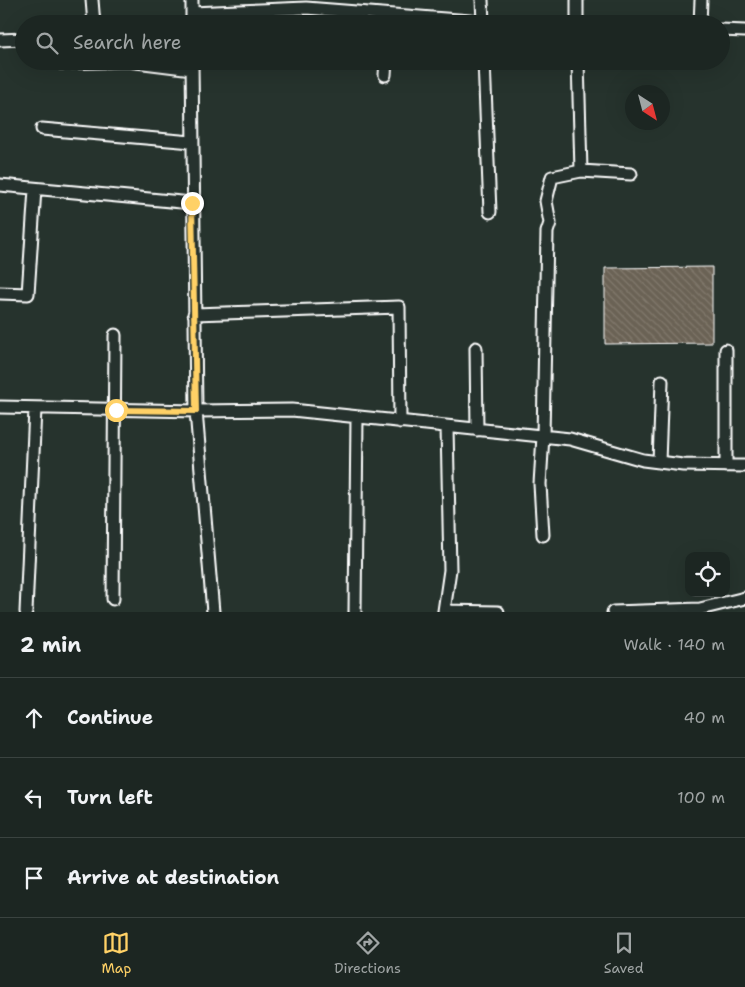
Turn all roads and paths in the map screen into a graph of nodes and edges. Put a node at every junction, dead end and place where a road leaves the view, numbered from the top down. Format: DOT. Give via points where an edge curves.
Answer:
graph roads {
  1 [pos="92,0"];
  2 [pos="192,0"];
  3 [pos="482,0"];
  4 [pos="577,0"];
  5 [pos="701,0"];
  6 [pos="93,15"];
  7 [pos="192,15"];
  8 [pos="226,15"];
  9 [pos="358,15"];
  10 [pos="483,15"];
  11 [pos="577,15"];
  12 [pos="700,15"];
  13 [pos="730,30"];
  14 [pos="745,30"];
  15 [pos="15,39"];
  16 [pos="0,40"];
  17 [pos="192,70"];
  18 [pos="386,70"];
  19 [pos="484,70"];
  20 [pos="578,70"];
  21 [pos="386,75"];
  22 [pos="42,129"];
  23 [pos="192,142"];
  24 [pos="581,171"];
  25 [pos="631,174"];
  26 [pos="0,185"];
  27 [pos="35,189"];
  28 [pos="192,203"];
  29 [pos="490,212"];
  30 [pos="0,293"];
  31 [pos="194,314"];
  32 [pos="116,335"];
  33 [pos="476,348"];
  34 [pos="726,350"];
  35 [pos="662,381"];
  36 [pos="0,407"];
  37 [pos="35,408"];
  38 [pos="116,410"];
  39 [pos="196,411"];
  40 [pos="357,417"];
  41 [pos="400,422"];
  42 [pos="447,427"];
  43 [pos="477,430"];
  44 [pos="543,436"];
  45 [pos="659,462"];
  46 [pos="726,466"];
  47 [pos="745,466"];
  48 [pos="543,535"];
  49 [pos="745,598"];
  50 [pos="112,599"];
  51 [pos="677,611"];
  52 [pos="26,612"];
  53 [pos="213,612"];
  54 [pos="355,612"];
  55 [pos="498,612"];
  56 [pos="613,612"];
  1 -- 6 [label="street"];
  2 -- 7 [label="street"];
  3 -- 10 [label="street"];
  4 -- 11 [label="street"];
  5 -- 12 [label="street"];
  8 -- 9 [label="street" via="306,8"];
  13 -- 14 [label="street"];
  15 -- 16 [label="street"];
  17 -- 23 [label="street"];
  18 -- 21 [label="street"];
  19 -- 29 [label="street"];
  20 -- 24 [label="street"];
  22 -- 23 [label="street"];
  23 -- 28 [label="street"];
  24 -- 25 [label="street"];
  24 -- 44 [label="street" via="552,176 546,201 550,223 547,232"];
  26 -- 27 [label="street"];
  27 -- 28 [label="street"];
  27 -- 30 [label="street" via="28,294"];
  28 -- 31 [label="street"];
  31 -- 39 [label="street"];
  31 -- 41 [label="street" via="399,307"];
  32 -- 38 [label="street"];
  33 -- 43 [label="street"];
  34 -- 46 [label="street"];
  35 -- 45 [label="street"];
  36 -- 37 [label="street"];
  37 -- 38 [label="street"];
  37 -- 52 [label="street"];
  38 -- 39 [label="street"];
  38 -- 50 [label="street"];
  39 -- 40 [label="street" via="292,410"];
  39 -- 53 [label="street"];
  40 -- 41 [label="street"];
  40 -- 54 [label="street"];
  41 -- 42 [label="street"];
  42 -- 43 [label="street"];
  42 -- 55 [label="street" via="450,570 444,611"];
  43 -- 44 [label="street"];
  44 -- 45 [label="street" via="570,439"];
  44 -- 48 [label="street" via="540,484"];
  45 -- 46 [label="street"];
  46 -- 47 [label="street"];
  49 -- 51 [label="street"];
  51 -- 56 [label="street"];
}
